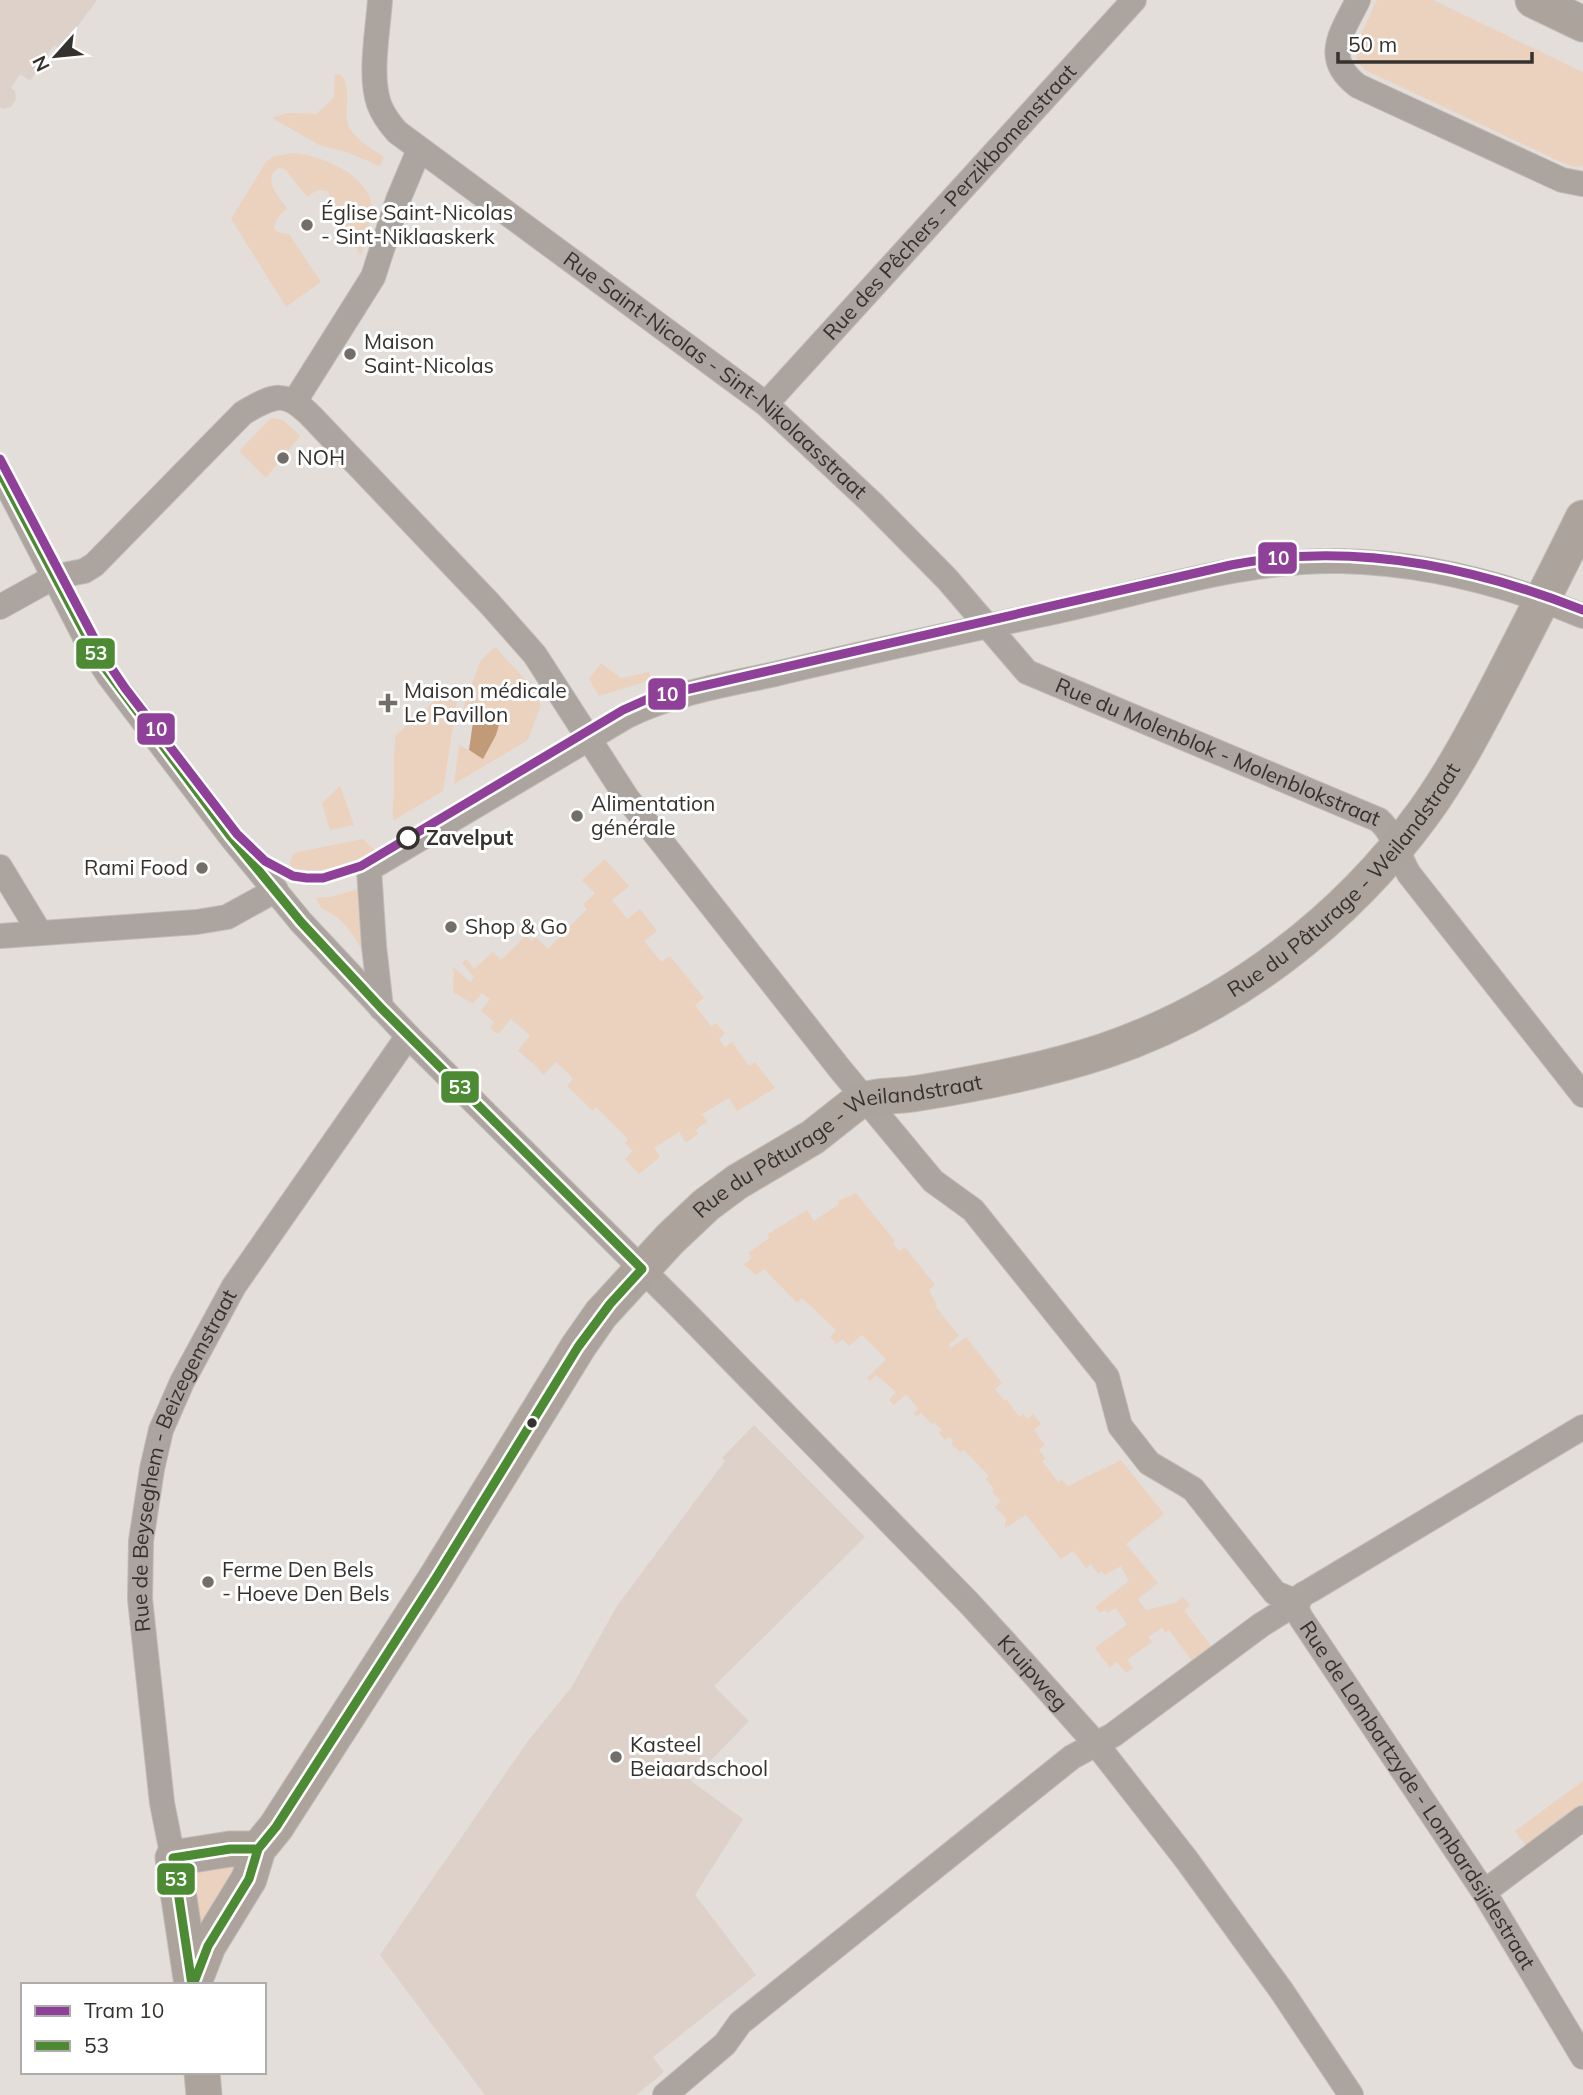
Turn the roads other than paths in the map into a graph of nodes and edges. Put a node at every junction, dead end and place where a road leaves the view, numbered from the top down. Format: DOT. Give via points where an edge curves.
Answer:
graph roads {
  1 [pos="380,0"];
  2 [pos="1135,0"];
  3 [pos="1358,0"];
  4 [pos="1533,0"];
  5 [pos="1583,24"];
  6 [pos="419,149"];
  7 [pos="1583,184"];
  8 [pos="295,401"];
  9 [pos="766,404"];
  10 [pos="0,472"];
  11 [pos="1583,518"];
  12 [pos="54,577"];
  13 [pos="1542,600"];
  14 [pos="0,607"];
  15 [pos="1583,616"];
  16 [pos="986,626"];
  17 [pos="590,738"];
  18 [pos="1397,846"];
  19 [pos="0,867"];
  20 [pos="276,890"];
  21 [pos="40,933"];
  22 [pos="0,936"];
  23 [pos="381,1008"];
  24 [pos="408,1035"];
  25 [pos="1583,1095"];
  26 [pos="865,1099"];
  27 [pos="642,1269"];
  28 [pos="1583,1427"];
  29 [pos="1298,1602"];
  30 [pos="1097,1745"];
  31 [pos="1583,1818"];
  32 [pos="258,1849"];
  33 [pos="173,1858"];
  34 [pos="1484,1892"];
  35 [pos="196,1943"];
  36 [pos="192,1983"];
  37 [pos="1583,2057"];
  38 [pos="201,2074"];
  39 [pos="204,2095"];
  40 [pos="665,2095"];
  41 [pos="1351,2095"];
  1 -- 6 [label="street, Rue Saint-Nicolas - Sint-Nikolaasstraat" via="375,75 380,105 397,132"];
  2 -- 9 [label="street, Rue des Pêchers - Perzikbomenstraat"];
  3 -- 7 [label="street" via="1338,39 1336,54 1350,80 1562,180"];
  4 -- 5 [label="street"];
  6 -- 8 [label="street" via="373,277"];
  6 -- 9 [label="street, Rue Saint-Nicolas - Sint-Nikolaasstraat"];
  8 -- 12 [label="street" via="272,399 243,413 94,565"];
  8 -- 17 [label="street, Rue de Lombartzyde - Lombardsijdestraat" via="535,655"];
  9 -- 16 [label="street, Rue Saint-Nicolas - Sint-Nikolaasstraat" via="872,503"];
  10 -- 12 [label="street, Kruipweg"];
  11 -- 13 [label="street, Rue du Pâturage - Weilandstraat"];
  12 -- 14 [label="street"];
  12 -- 20 [label="street, Kruipweg" via="109,676"];
  13 -- 15 [label="street"];
  13 -- 16 [label="street" via="1412,568 1360,561 1305,562 1221,573"];
  13 -- 18 [label="street, Rue du Pâturage - Weilandstraat" via="1450,774"];
  16 -- 17 [label="street" via="685,695 638,710"];
  16 -- 18 [label="street, Rue du Molenblok - Molenblokstraat" via="1027,672 1379,820"];
  17 -- 23 [label="street" via="369,869"];
  17 -- 26 [label="street, Rue de Lombartzyde - Lombardsijdestraat" via="627,798"];
  18 -- 25 [label="street, Rue du Molenblok - Molenblokstraat" via="1409,874"];
  18 -- 26 [label="street, Rue du Pâturage - Weilandstraat" via="1282,957 1166,1026 1050,1067 917,1094"];
  19 -- 21 [label="street"];
  20 -- 21 [label="street" via="227,917"];
  20 -- 23 [label="street, Kruipweg"];
  21 -- 22 [label="street"];
  23 -- 24 [label="street, Kruipweg"];
  24 -- 27 [label="street, Kruipweg"];
  24 -- 33 [label="street, Rue de Beyseghem - Beizegemstraat" via="234,1286 161,1430 141,1541 140,1594 162,1802"];
  26 -- 27 [label="street, Rue du Pâturage - Weilandstraat" via="721,1193"];
  26 -- 29 [label="street, Rue de Lombartzyde - Lombardsijdestraat" via="933,1181 973,1210 1107,1377 1119,1426 1149,1463 1193,1489 1275,1593"];
  27 -- 30 [label="street, Kruipweg" via="969,1603"];
  27 -- 32 [label="street, Rue du Pâturage - Weilandstraat" via="582,1341 429,1590"];
  28 -- 29 [label="street" via="1302,1595"];
  29 -- 30 [label="street"];
  29 -- 34 [label="street, Rue de Lombartzyde - Lombardsijdestraat" via="1301,1618"];
  30 -- 40 [label="street" via="1072,1757 740,2023 725,2044"];
  30 -- 41 [label="street, Kruipweg" via="1222,1907"];
  31 -- 34 [label="street"];
  32 -- 33 [label="street"];
  32 -- 35 [label="street, Rue du Pâturage - Weilandstraat" via="249,1879"];
  33 -- 35 [label="street, Rue de Beyseghem - Beizegemstraat"];
  34 -- 37 [label="street, Rue de Lombartzyde - Lombardsijdestraat"];
  35 -- 36 [label="street, Rue du Pâturage - Weilandstraat"];
  38 -- 39 [label="street"];
}
